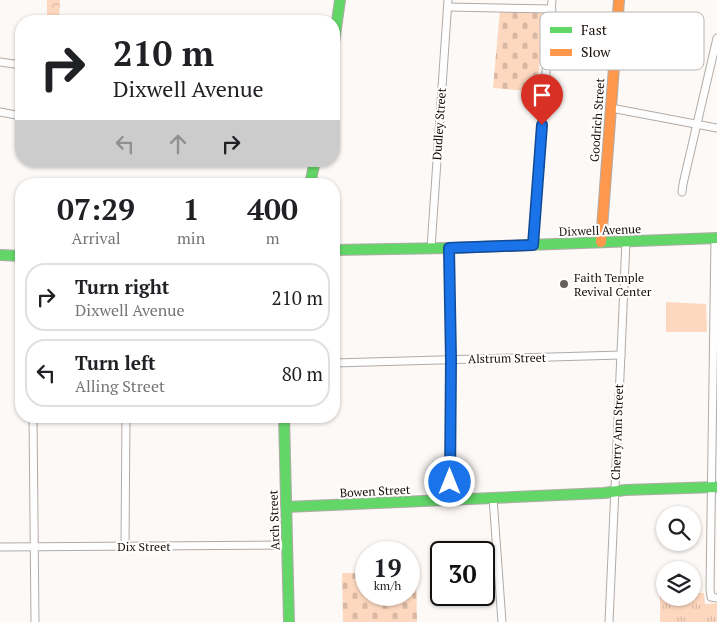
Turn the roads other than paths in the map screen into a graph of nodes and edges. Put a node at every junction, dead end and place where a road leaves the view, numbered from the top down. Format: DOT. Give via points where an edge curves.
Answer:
graph roads {
  1 [pos="340,0"];
  2 [pos="552,0"];
  3 [pos="448,4"];
  4 [pos="552,9"];
  5 [pos="552,12"];
  6 [pos="338,15"];
  7 [pos="717,38"];
  8 [pos="0,62"];
  9 [pos="15,64"];
  10 [pos="547,70"];
  11 [pos="614,70"];
  12 [pos="611,108"];
  13 [pos="0,112"];
  14 [pos="15,115"];
  15 [pos="696,124"];
  16 [pos="717,128"];
  17 [pos="682,192"];
  18 [pos="716,238"];
  19 [pos="626,241"];
  20 [pos="601,242"];
  21 [pos="533,245"];
  22 [pos="431,248"];
  23 [pos="449,248"];
  24 [pos="340,250"];
  25 [pos="0,255"];
  26 [pos="15,256"];
  27 [pos="621,355"];
  28 [pos="451,360"];
  29 [pos="340,363"];
  30 [pos="33,423"];
  31 [pos="126,423"];
  32 [pos="284,423"];
  33 [pos="714,487"];
  34 [pos="615,492"];
  35 [pos="493,498"];
  36 [pos="450,500"];
  37 [pos="286,507"];
  38 [pos="288,545"];
  39 [pos="34,546"];
  40 [pos="125,546"];
  41 [pos="0,547"];
  42 [pos="714,597"];
  43 [pos="34,622"];
  44 [pos="289,622"];
  45 [pos="502,622"];
  46 [pos="609,622"];
  1 -- 6 [label="main road"];
  2 -- 4 [label="street"];
  3 -- 4 [label="street"];
  3 -- 22 [label="street, Dudley Street"];
  4 -- 5 [label="street"];
  7 -- 15 [label="street"];
  8 -- 9 [label="street"];
  10 -- 21 [label="street"];
  11 -- 12 [label="main road, Goodrich Street"];
  12 -- 15 [label="street"];
  12 -- 20 [label="main road, Goodrich Street"];
  13 -- 14 [label="street"];
  15 -- 16 [label="street"];
  15 -- 17 [label="street"];
  18 -- 19 [label="main road, Dixwell Avenue"];
  18 -- 33 [label="street"];
  19 -- 20 [label="main road, Dixwell Avenue"];
  19 -- 27 [label="street, Cherry Ann Street"];
  20 -- 21 [label="main road, Dixwell Avenue"];
  21 -- 23 [label="main road, Dixwell Avenue"];
  22 -- 23 [label="main road, Dixwell Avenue"];
  22 -- 24 [label="main road, Dixwell Avenue"];
  23 -- 28 [label="street"];
  25 -- 26 [label="main road"];
  27 -- 28 [label="street, Alstrum Street"];
  27 -- 34 [label="street, Cherry Ann Street"];
  28 -- 29 [label="street, Alstrum Street"];
  28 -- 36 [label="street"];
  30 -- 39 [label="street"];
  31 -- 40 [label="street"];
  32 -- 37 [label="main road, Arch Street"];
  33 -- 34 [label="main road, Bowen Street"];
  33 -- 42 [label="street" via="710,589"];
  34 -- 35 [label="main road, Bowen Street"];
  34 -- 46 [label="street, Cherry Ann Street"];
  35 -- 36 [label="main road, Bowen Street"];
  35 -- 45 [label="street"];
  36 -- 37 [label="main road, Bowen Street"];
  37 -- 38 [label="main road, Arch Street"];
  38 -- 40 [label="street, Dix Street"];
  38 -- 44 [label="main road, Arch Street"];
  39 -- 40 [label="street, Dix Street"];
  39 -- 41 [label="street, Dix Street"];
  39 -- 43 [label="street"];
}
